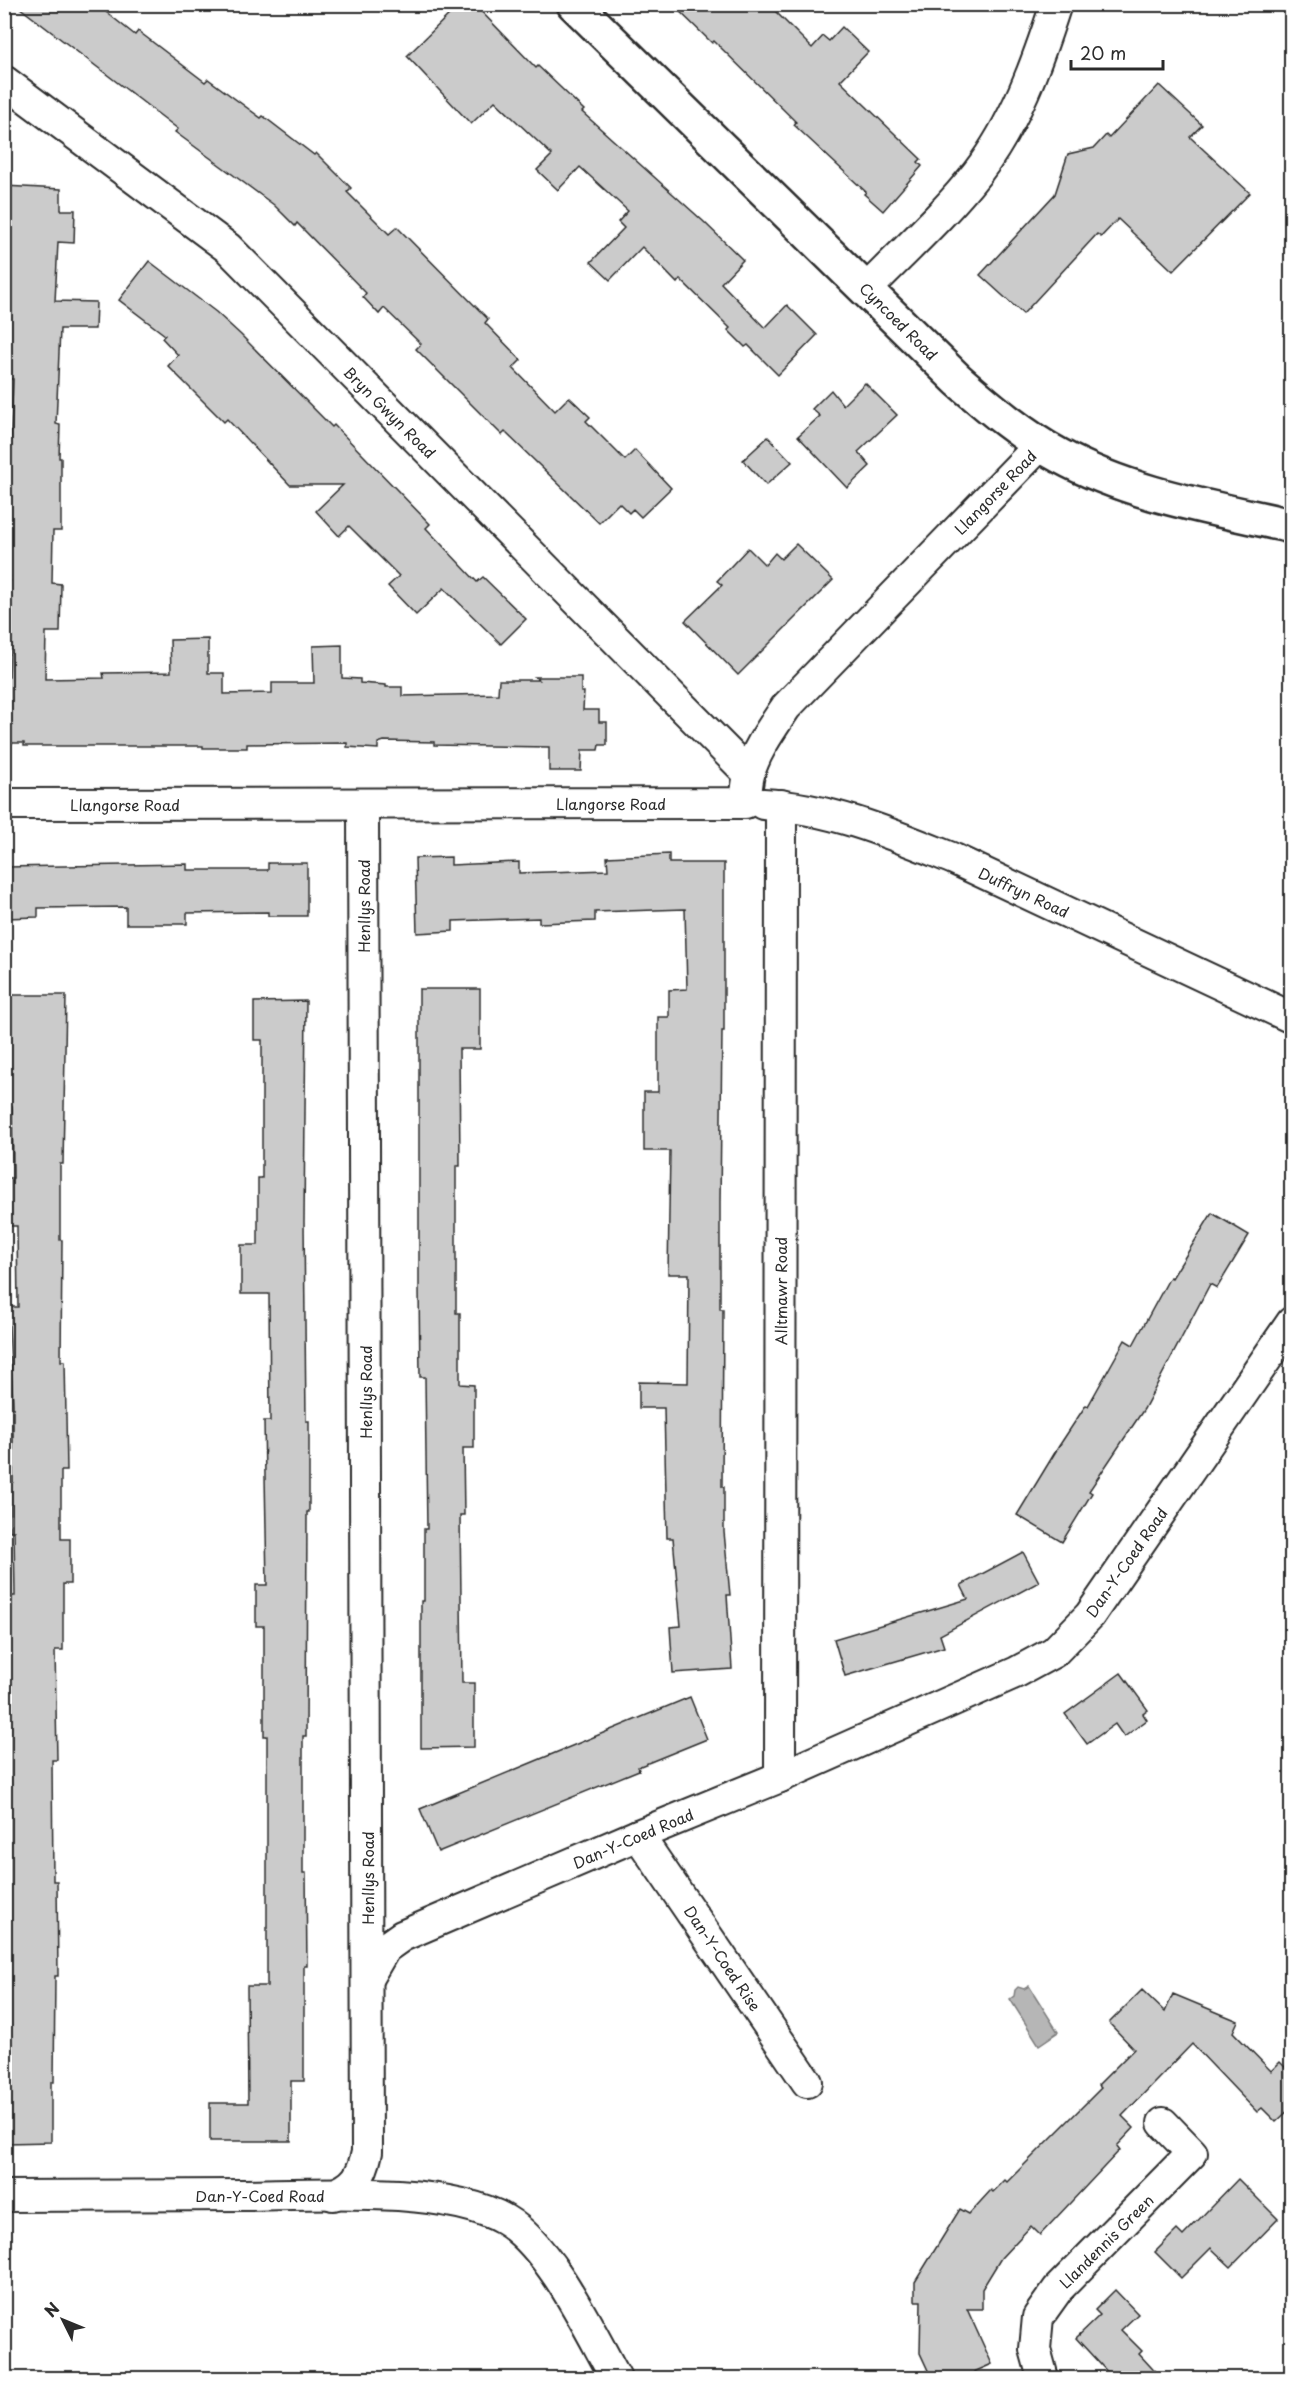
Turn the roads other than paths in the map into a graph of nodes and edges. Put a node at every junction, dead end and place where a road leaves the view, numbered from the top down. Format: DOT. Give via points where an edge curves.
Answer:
graph roads {
  1 [pos="574,4"];
  2 [pos="1056,4"];
  3 [pos="4,81"];
  4 [pos="867,289"];
  5 [pos="1041,444"];
  6 [pos="1292,526"];
  7 [pos="747,789"];
  8 [pos="4,804"];
  9 [pos="363,804"];
  10 [pos="782,805"];
  11 [pos="1292,1018"];
  12 [pos="1292,1322"];
  13 [pos="780,1777"];
  14 [pos="639,1835"];
  15 [pos="367,1979"];
  16 [pos="807,2082"];
  17 [pos="1163,2123"];
  18 [pos="333,2194"];
  19 [pos="4,2196"];
  20 [pos="616,2379"];
  21 [pos="1043,2379"];
  1 -- 4 [label="street, Cyncoed Road"];
  2 -- 4 [label="street" via="1025,90 978,171"];
  3 -- 7 [label="street, Bryn Gwyn Road" via="235,255"];
  4 -- 5 [label="street, Cyncoed Road" via="958,380"];
  5 -- 6 [label="street, Cyncoed Road" via="1095,472 1140,489"];
  5 -- 7 [label="street, Llangorse Road" via="786,707 771,728"];
  7 -- 9 [label="street, Llangorse Road"];
  7 -- 10 [label="street, Duffryn Road"];
  8 -- 9 [label="street, Llangorse Road"];
  9 -- 15 [label="street, Henllys Road"];
  10 -- 11 [label="street, Duffryn Road" via="859,822 954,859"];
  10 -- 13 [label="street, Alltmawr Road"];
  12 -- 13 [label="street, Dan-Y-Coed Road" via="1090,1615 1054,1652"];
  13 -- 14 [label="street, Dan-Y-Coed Road"];
  14 -- 15 [label="street, Dan-Y-Coed Road" via="402,1936 385,1948"];
  14 -- 16 [label="street, Dan-Y-Coed Rise"];
  15 -- 18 [label="street, Dan-Y-Coed Road" via="367,2152 358,2177 349,2188"];
  17 -- 21 [label="street, Llandennis Green" via="1192,2154 1058,2289 1038,2317 1035,2349"];
  18 -- 19 [label="street, Dan-Y-Coed Road"];
  18 -- 20 [label="street" via="455,2202 506,2221 533,2244 554,2271"];
}
